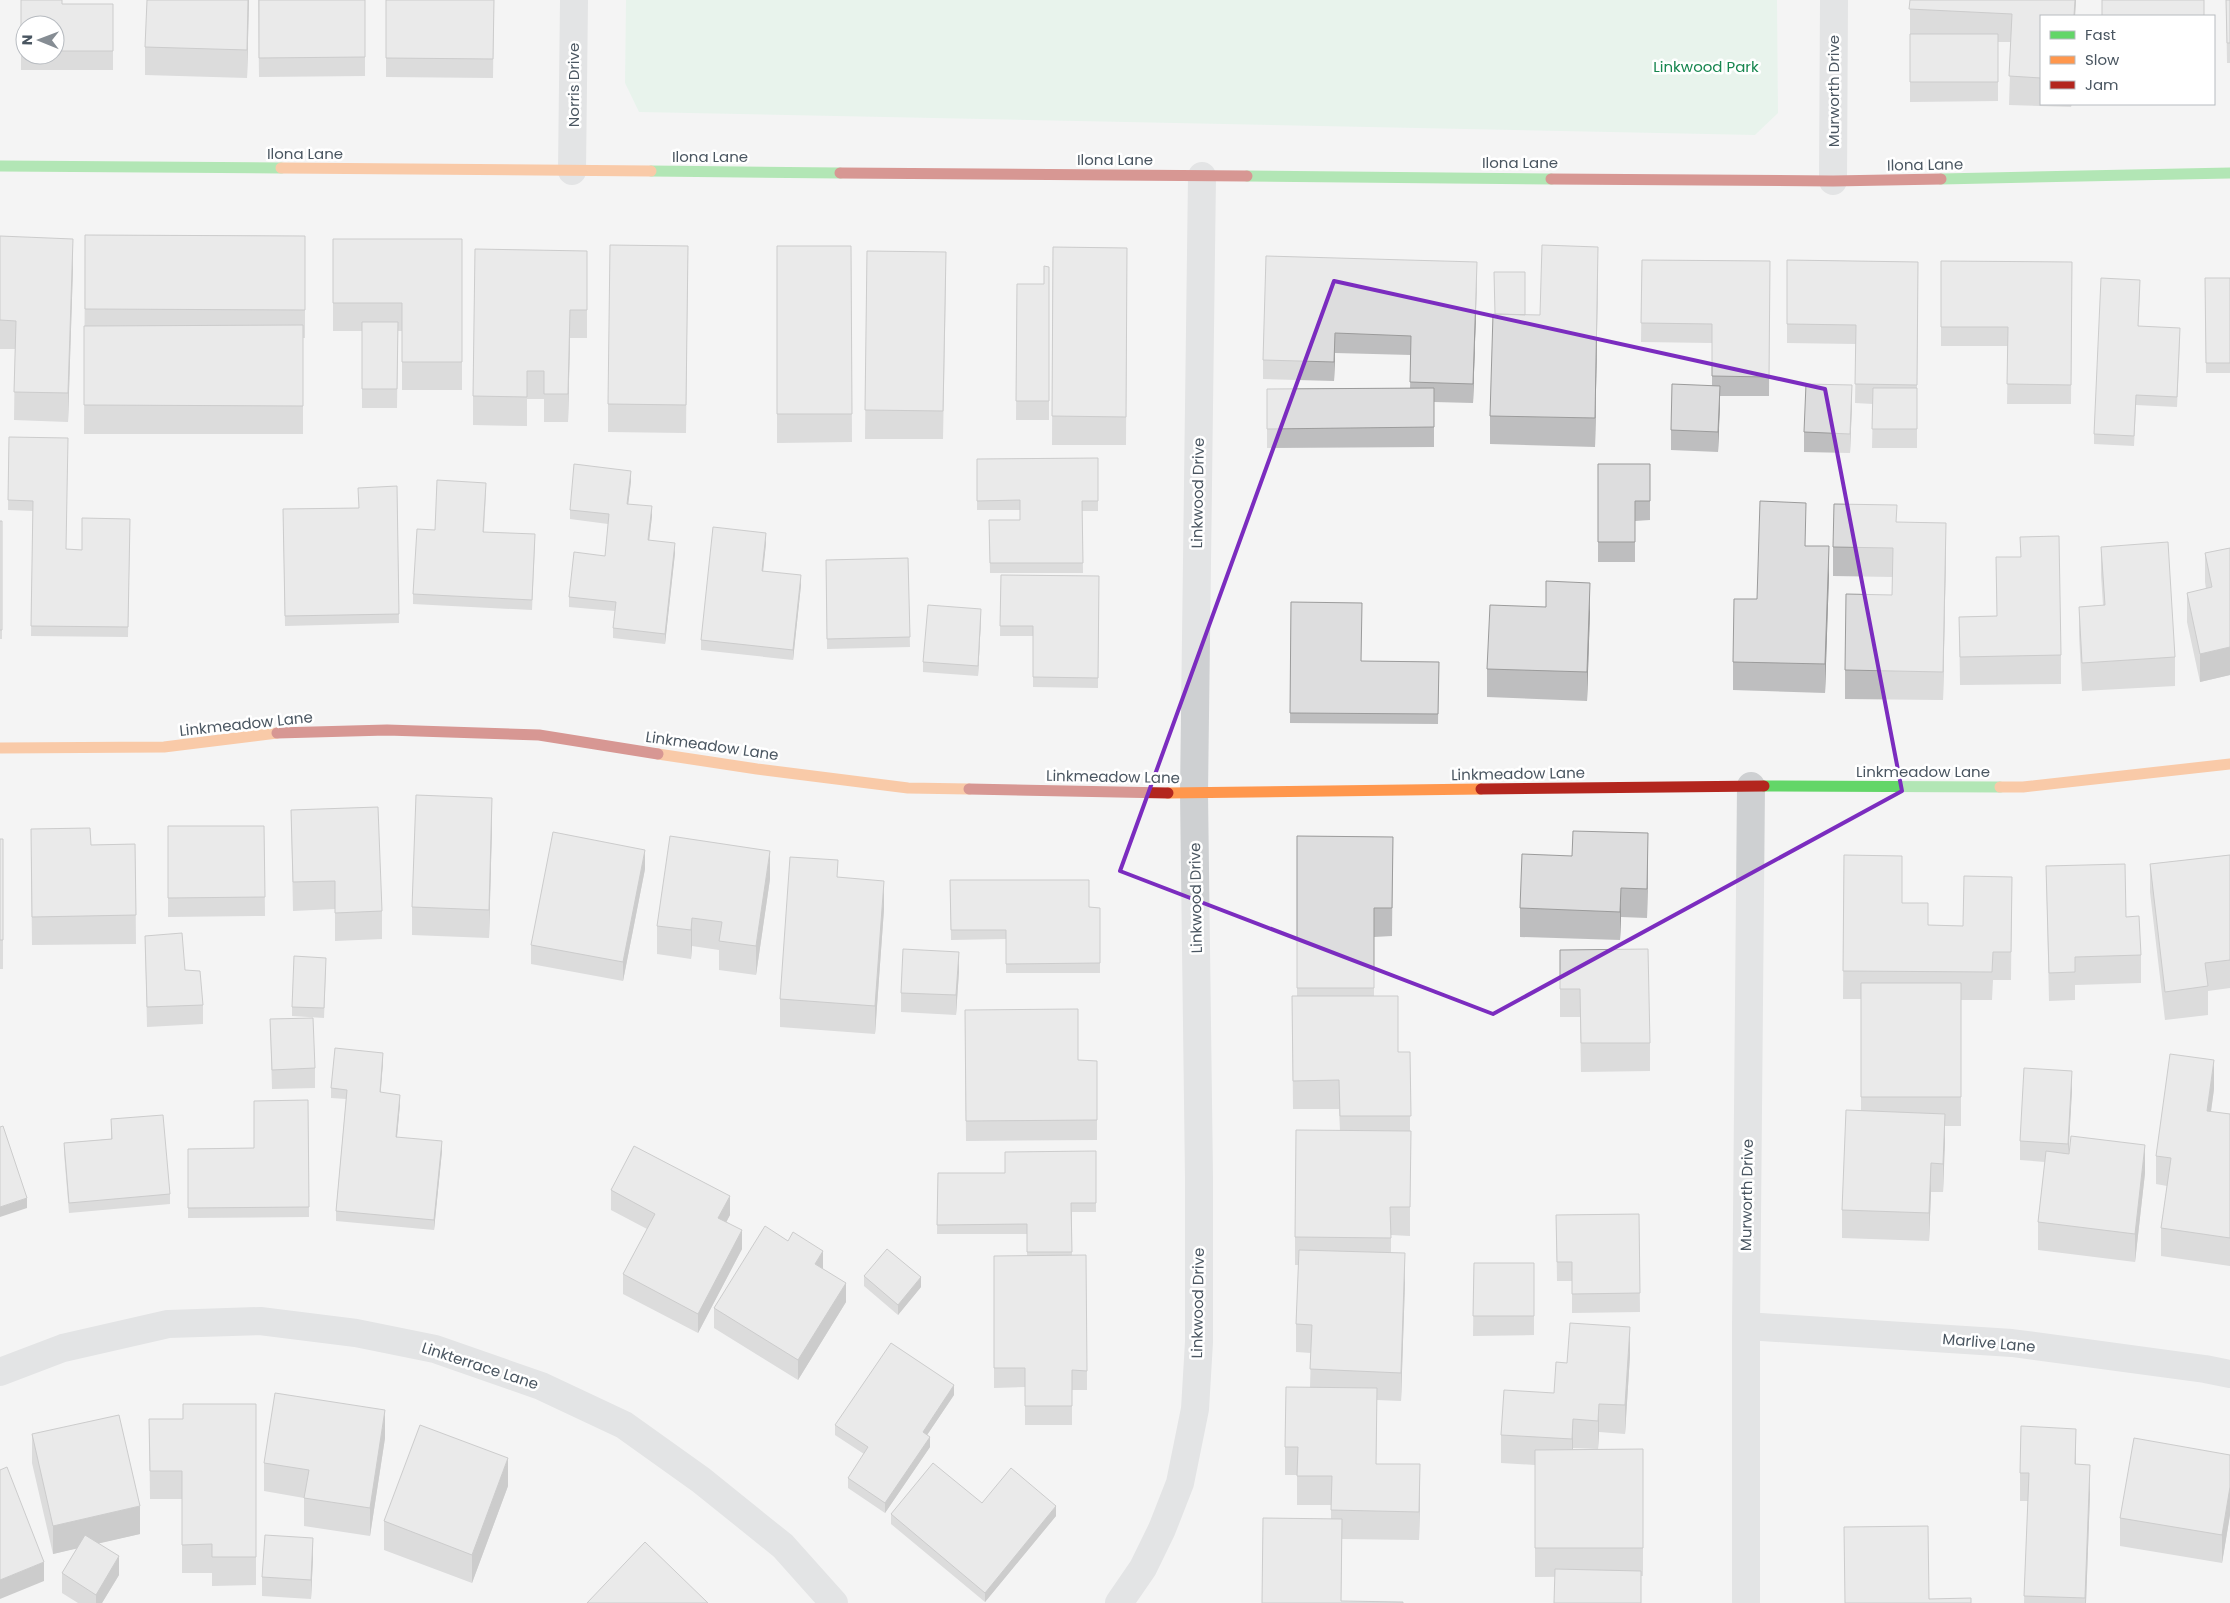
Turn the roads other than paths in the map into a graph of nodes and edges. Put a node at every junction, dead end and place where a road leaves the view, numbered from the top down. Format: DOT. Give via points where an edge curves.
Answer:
graph roads {
  1 [pos="574,0"];
  2 [pos="1834,0"];
  3 [pos="0,166"];
  4 [pos="572,171"];
  5 [pos="2230,173"];
  6 [pos="1202,176"];
  7 [pos="1833,181"];
  8 [pos="0,748"];
  9 [pos="2230,764"];
  10 [pos="1751,786"];
  11 [pos="1194,793"];
  12 [pos="1746,1326"];
  13 [pos="0,1372"];
  14 [pos="2230,1374"];
  15 [pos="834,1603"];
  16 [pos="1119,1603"];
  17 [pos="1746,1603"];
  1 -- 4 [label="street, Norris Drive"];
  2 -- 7 [label="street, Murworth Drive"];
  3 -- 4 [label="street, Ilona Lane"];
  4 -- 6 [label="street, Ilona Lane"];
  5 -- 7 [label="street, Ilona Lane"];
  6 -- 7 [label="street, Ilona Lane"];
  6 -- 11 [label="street, Linkwood Drive"];
  8 -- 11 [label="street, Linkmeadow Lane" via="164,747 292,731 510,734 908,788"];
  9 -- 10 [label="street, Linkmeadow Lane" via="2022,787"];
  10 -- 11 [label="street, Linkmeadow Lane"];
  10 -- 12 [label="street, Murworth Drive"];
  11 -- 16 [label="street, Linkwood Drive" via="1199,1178 1199,1342 1195,1409 1180,1483 1162,1529 1143,1568"];
  12 -- 14 [label="street, Marlive Lane" via="2012,1343 2206,1368"];
  12 -- 17 [label="street, Murworth Drive"];
  13 -- 15 [label="street, Linkterrace Lane" via="62,1348 168,1324 260,1321 356,1333 436,1349 541,1386 624,1425 701,1480 783,1546"];
}
